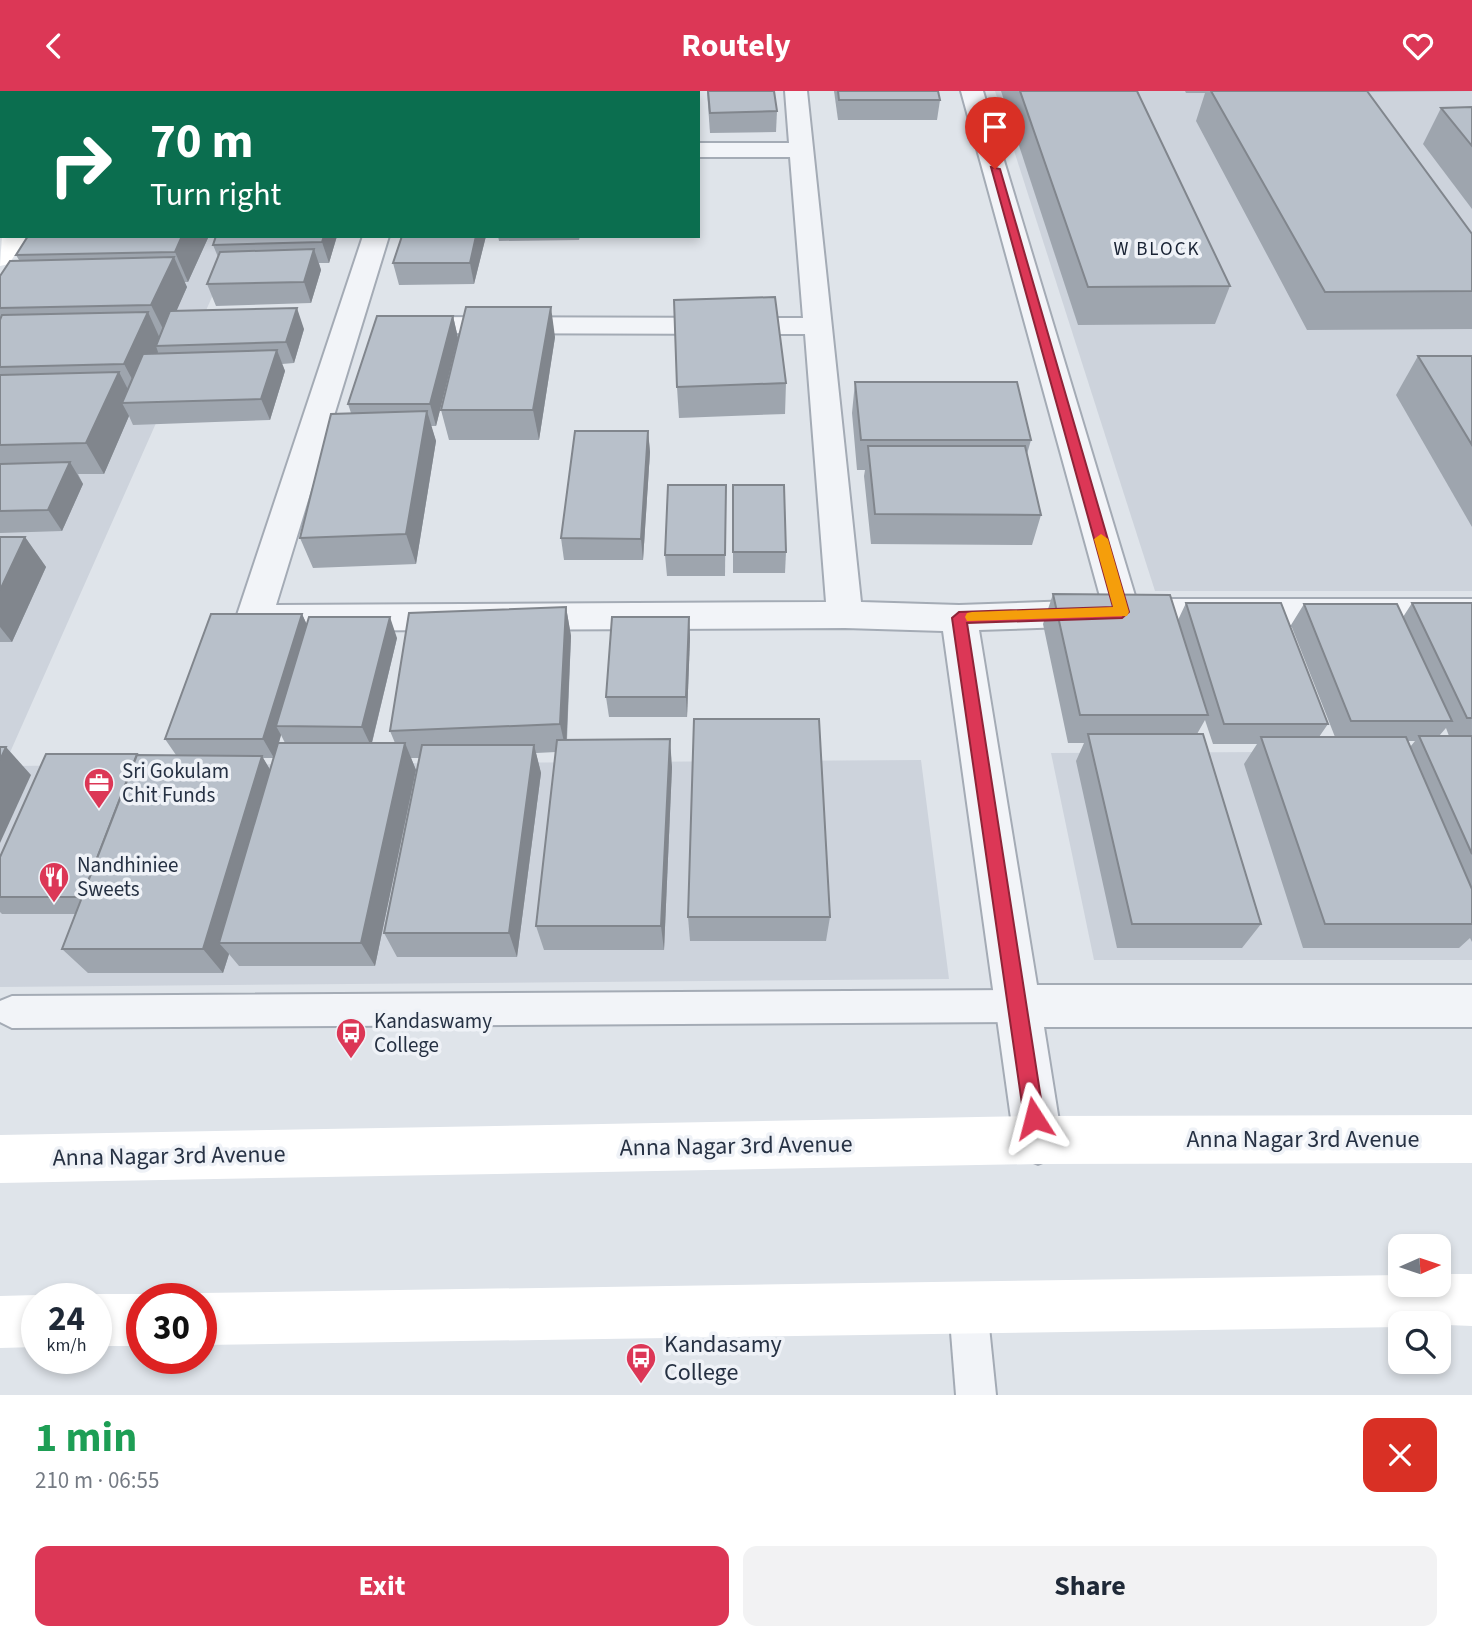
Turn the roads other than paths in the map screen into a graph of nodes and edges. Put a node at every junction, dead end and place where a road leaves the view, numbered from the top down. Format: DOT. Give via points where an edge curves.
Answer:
graph roads {
  1 [pos="796,91"];
  2 [pos="972,91"];
  3 [pos="700,150"];
  4 [pos="801,151"];
  5 [pos="13,238"];
  6 [pos="375,238"];
  7 [pos="0,258"];
  8 [pos="348,325"];
  9 [pos="818,325"];
  10 [pos="1122,612"];
  11 [pos="1472,612"];
  12 [pos="845,615"];
  13 [pos="959,618"];
  14 [pos="1017,1006"];
  15 [pos="1472,1006"];
  16 [pos="12,1012"];
  17 [pos="1472,1139"];
  18 [pos="1038,1140"];
  19 [pos="0,1159"];
  20 [pos="1472,1300"];
  21 [pos="968,1307"];
  22 [pos="217,1319"];
  23 [pos="21,1321"];
  24 [pos="0,1322"];
  25 [pos="976,1395"];
  1 -- 4 [label="street"];
  2 -- 10 [label="street"];
  3 -- 4 [label="street"];
  4 -- 9 [label="street"];
  5 -- 7 [label="main road"];
  6 -- 8 [label="street"];
  8 -- 9 [label="street"];
  8 -- 12 [label="street" via="254,618"];
  9 -- 12 [label="street"];
  10 -- 11 [label="street"];
  10 -- 13 [label="street"];
  12 -- 13 [label="street"];
  13 -- 14 [label="street"];
  14 -- 15 [label="street"];
  14 -- 16 [label="lane"];
  14 -- 18 [label="street"];
  17 -- 18 [label="main road, Anna Nagar 3rd Avenue"];
  18 -- 19 [label="main road, Anna Nagar 3rd Avenue"];
  20 -- 21 [label="main road"];
  21 -- 22 [label="main road"];
  21 -- 25 [label="lane"];
  23 -- 24 [label="main road"];
}
